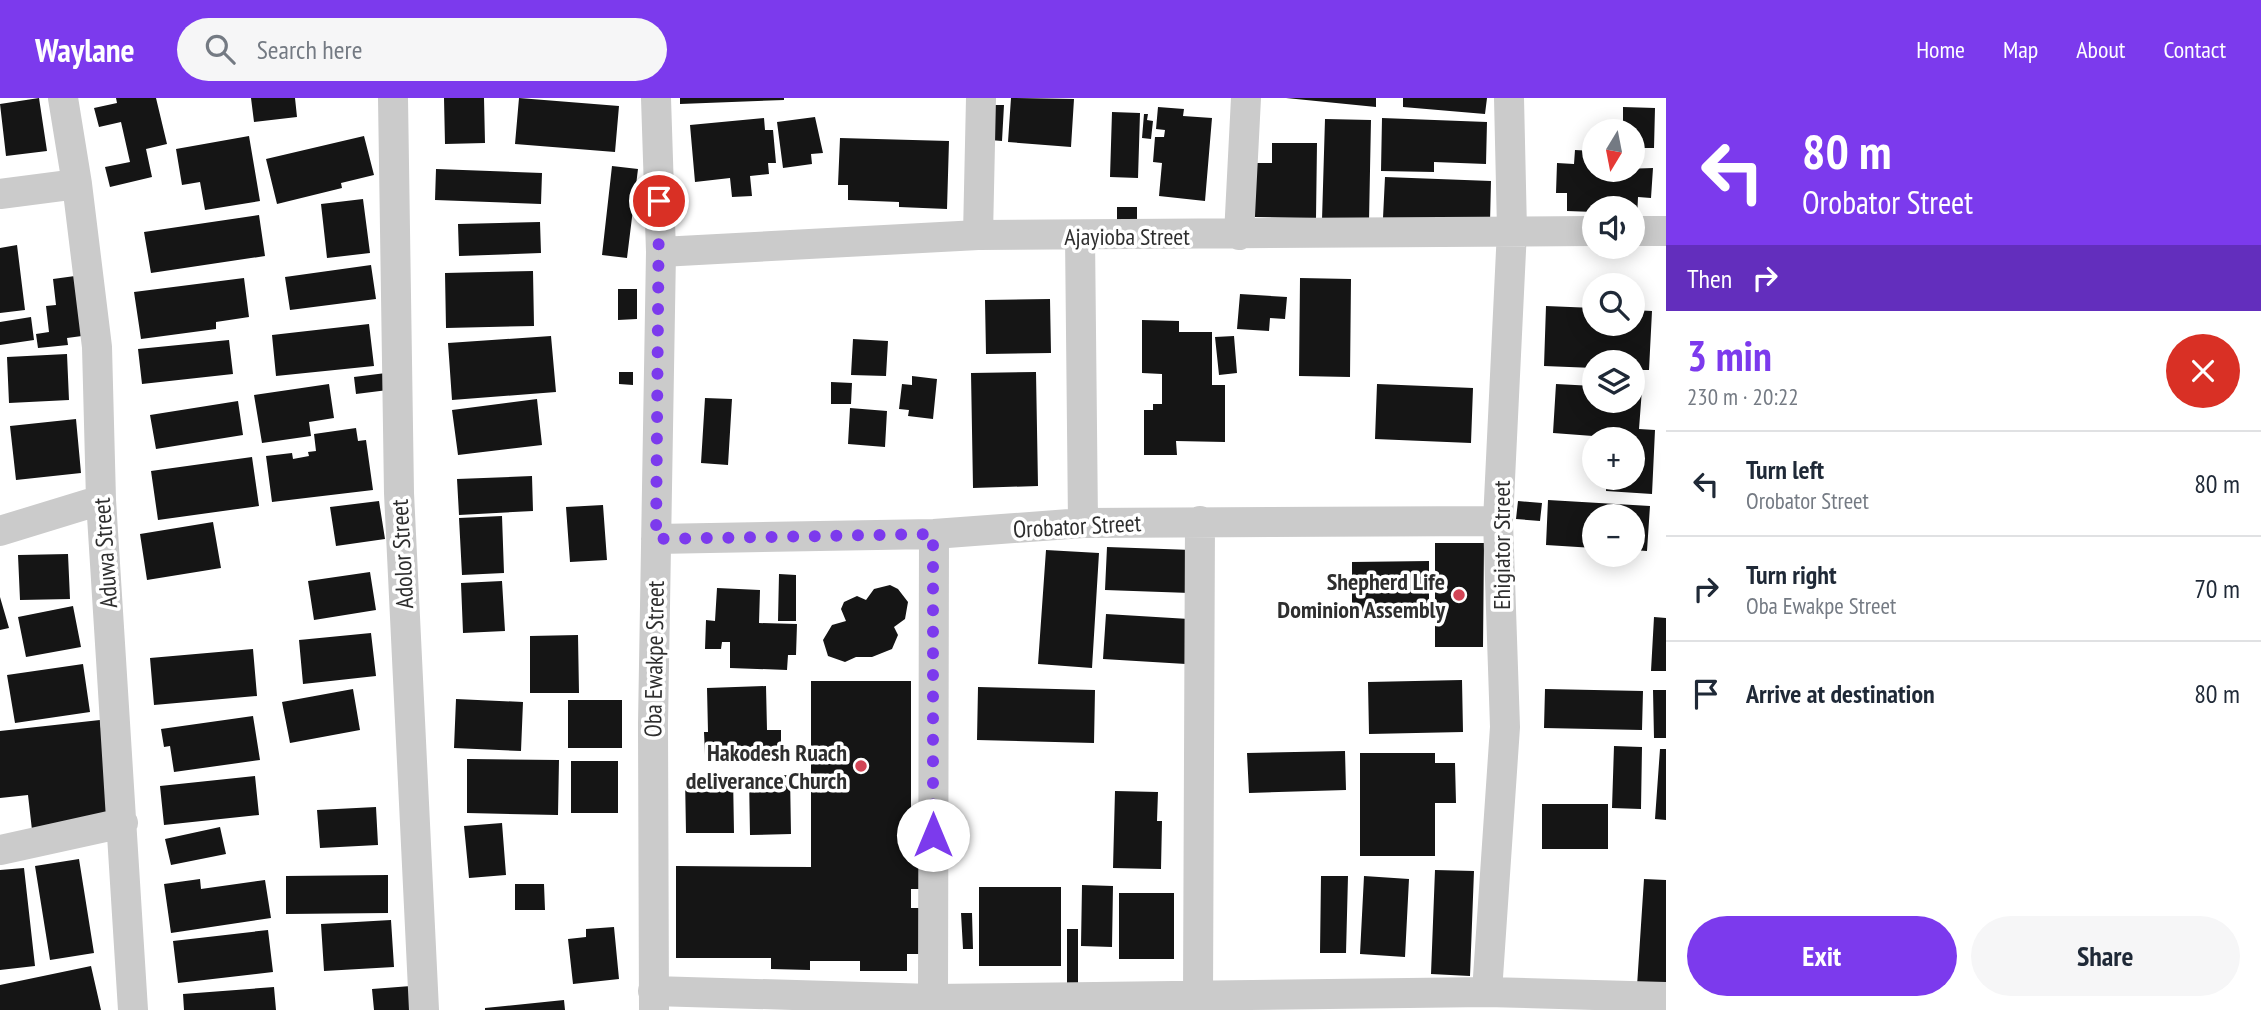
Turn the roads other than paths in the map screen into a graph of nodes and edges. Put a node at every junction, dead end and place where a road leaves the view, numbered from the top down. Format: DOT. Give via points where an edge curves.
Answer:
graph roads {
  1 [pos="63,98"];
  2 [pos="393,98"];
  3 [pos="656,98"];
  4 [pos="981,98"];
  5 [pos="1246,98"];
  6 [pos="1509,98"];
  7 [pos="77,184"];
  8 [pos="0,194"];
  9 [pos="1512,230"];
  10 [pos="1582,231"];
  11 [pos="1645,231"];
  12 [pos="1666,231"];
  13 [pos="1239,235"];
  14 [pos="978,236"];
  15 [pos="1080,236"];
  16 [pos="661,252"];
  17 [pos="100,500"];
  18 [pos="1200,521"];
  19 [pos="1498,521"];
  20 [pos="1083,523"];
  21 [pos="0,531"];
  22 [pos="933,534"];
  23 [pos="656,539"];
  24 [pos="123,823"];
  25 [pos="0,850"];
  26 [pos="1487,992"];
  27 [pos="1198,995"];
  28 [pos="1666,997"];
  29 [pos="933,999"];
  30 [pos="654,1000"];
  31 [pos="133,1010"];
  32 [pos="424,1010"];
  1 -- 7 [label="street, Aduwa Street"];
  2 -- 32 [label="street, Adolor Street" via="399,494"];
  3 -- 16 [label="street, Oba Ewakpe Street"];
  4 -- 14 [label="street"];
  5 -- 13 [label="street"];
  6 -- 9 [label="street, Ehigiator Street"];
  7 -- 8 [label="street"];
  7 -- 17 [label="street, Aduwa Street" via="97,347"];
  9 -- 10 [label="street, Ajayioba Street"];
  9 -- 13 [label="street, Ajayioba Street"];
  9 -- 19 [label="street, Ehigiator Street"];
  11 -- 12 [label="street"];
  13 -- 15 [label="street, Ajayioba Street"];
  14 -- 15 [label="street, Ajayioba Street"];
  14 -- 16 [label="street, Ajayioba Street"];
  15 -- 20 [label="street"];
  16 -- 23 [label="street, Oba Ewakpe Street"];
  17 -- 21 [label="street"];
  17 -- 24 [label="street, Aduwa Street"];
  18 -- 19 [label="street, Orobator Street"];
  18 -- 20 [label="street, Orobator Street"];
  18 -- 27 [label="street"];
  19 -- 26 [label="street, Ehigiator Street" via="1505,727"];
  20 -- 22 [label="street, Orobator Street"];
  22 -- 23 [label="street, Orobator Street"];
  22 -- 29 [label="street"];
  23 -- 30 [label="street, Oba Ewakpe Street"];
  24 -- 25 [label="street"];
  24 -- 31 [label="street, Aduwa Street"];
  26 -- 27 [label="street"];
  26 -- 28 [label="street"];
  27 -- 29 [label="street"];
  29 -- 30 [label="street"];
}
